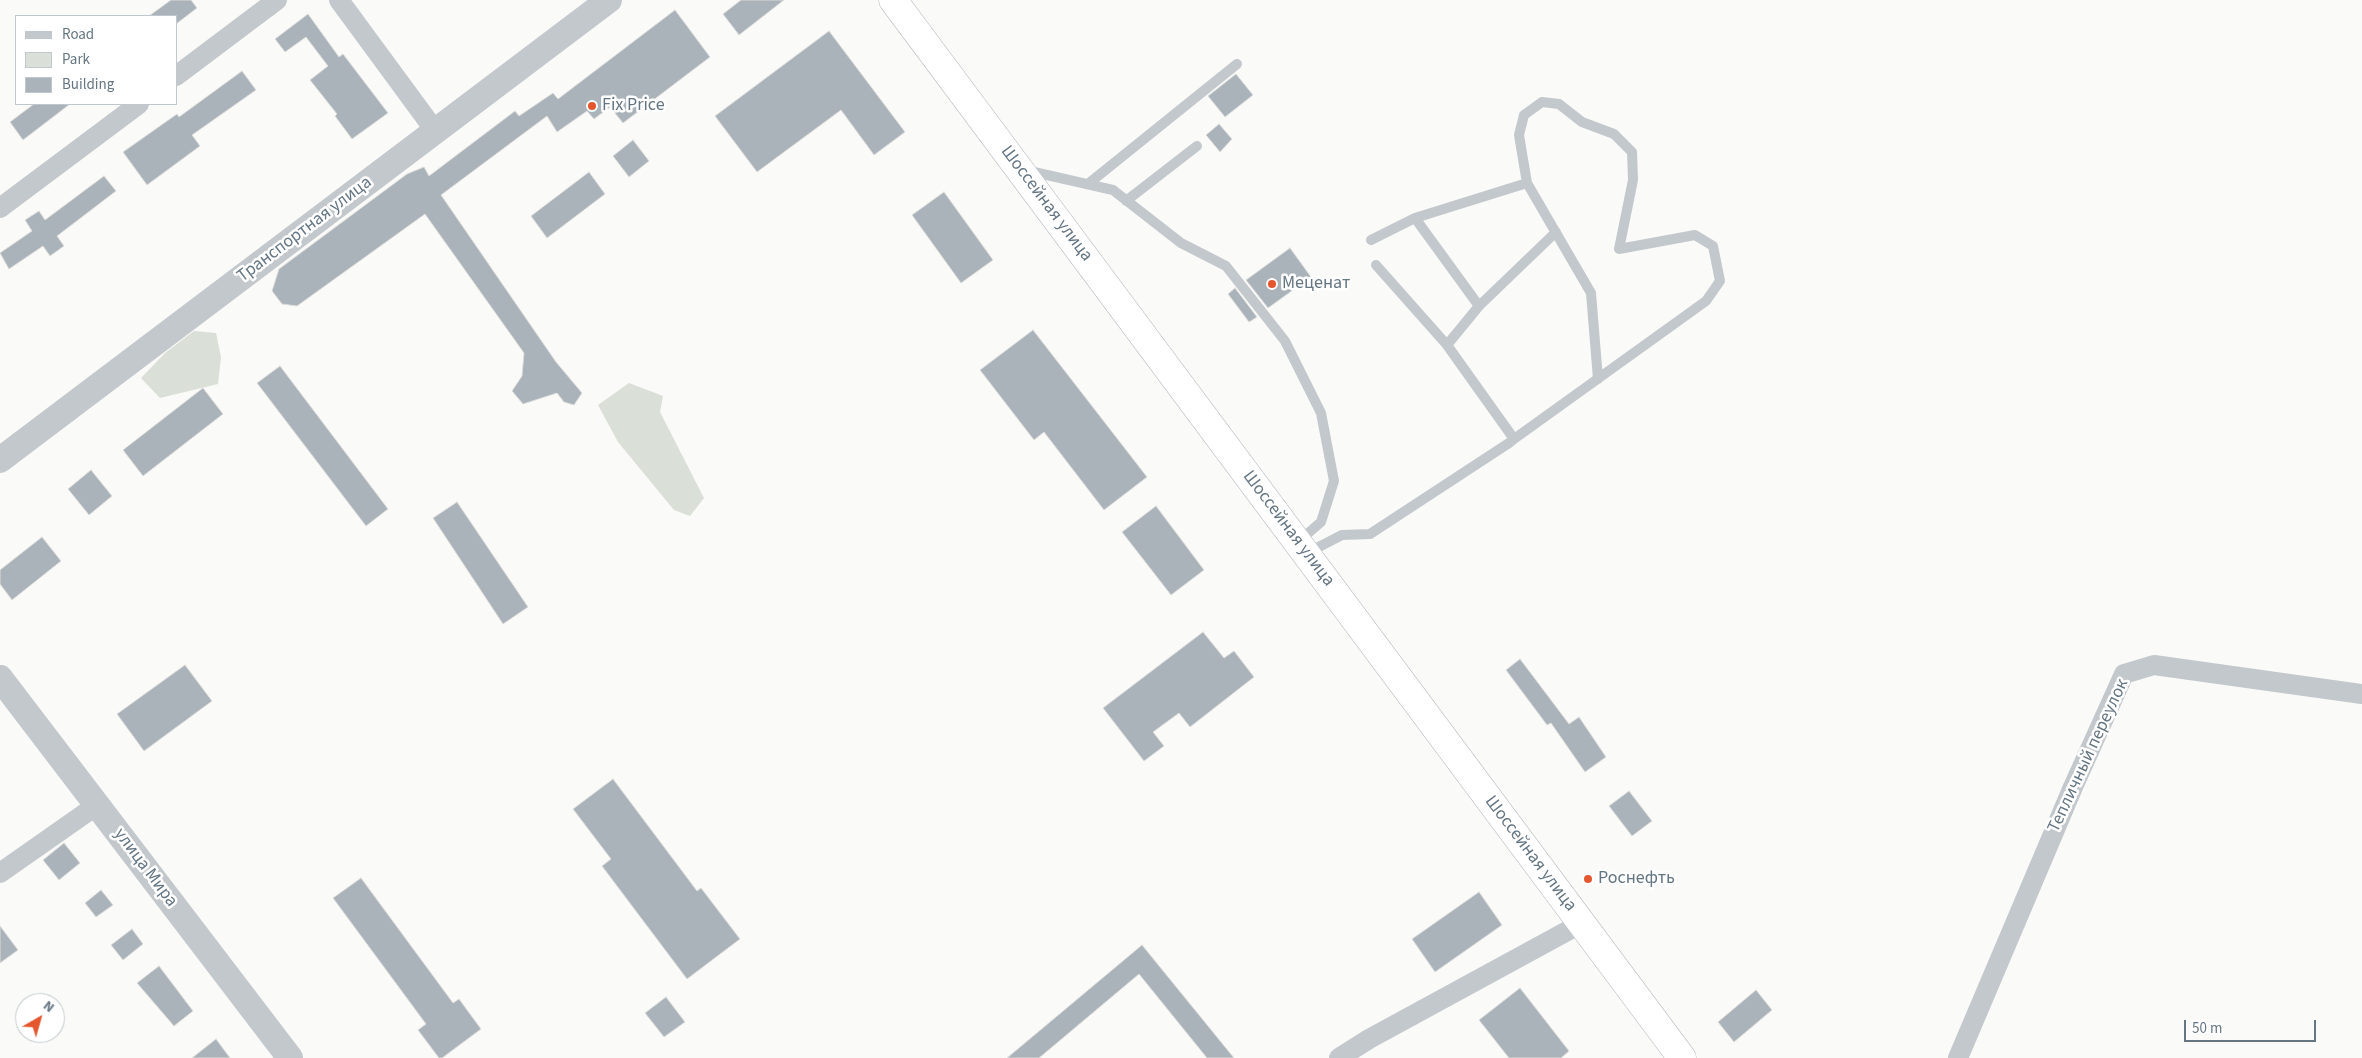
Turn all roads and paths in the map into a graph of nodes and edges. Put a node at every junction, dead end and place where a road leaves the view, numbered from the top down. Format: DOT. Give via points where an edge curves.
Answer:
graph roads {
  1 [pos="276,0"];
  2 [pos="339,0"];
  3 [pos="609,0"];
  4 [pos="894,0"];
  5 [pos="1237,64"];
  6 [pos="178,74"];
  7 [pos="138,105"];
  8 [pos="436,132"];
  9 [pos="1197,146"];
  10 [pos="1020,169"];
  11 [pos="1527,183"];
  12 [pos="1088,184"];
  13 [pos="1126,200"];
  14 [pos="0,208"];
  15 [pos="1415,218"];
  16 [pos="1556,232"];
  17 [pos="1371,240"];
  18 [pos="1376,265"];
  19 [pos="1479,306"];
  20 [pos="1447,345"];
  21 [pos="1598,379"];
  22 [pos="1514,439"];
  23 [pos="0,460"];
  24 [pos="1302,548"];
  25 [pos="0,678"];
  26 [pos="2362,694"];
  27 [pos="96,805"];
  28 [pos="0,873"];
  29 [pos="1582,923"];
  30 [pos="1346,1056"];
  31 [pos="290,1058"];
  32 [pos="1682,1058"];
  33 [pos="1958,1058"];
  1 -- 6 [label="street"];
  2 -- 8 [label="street"];
  3 -- 8 [label="street, Транспортная улица"];
  4 -- 10 [label="highway, Шоссейная улица"];
  5 -- 12 [label="lane"];
  7 -- 14 [label="street"];
  8 -- 23 [label="street, Транспортная улица"];
  9 -- 13 [label="lane"];
  10 -- 12 [label="lane"];
  10 -- 24 [label="highway, Шоссейная улица"];
  11 -- 15 [label="lane"];
  11 -- 16 [label="lane"];
  11 -- 21 [label="lane" via="1519,135 1524,115 1542,102 1559,104 1582,122 1614,134 1632,152 1633,180 1619,249 1695,234 1713,246 1720,280 1706,301"];
  12 -- 13 [label="lane" via="1113,190"];
  13 -- 24 [label="lane" via="1181,243 1226,266 1285,341 1320,413 1334,481 1321,522"];
  15 -- 17 [label="lane"];
  15 -- 19 [label="lane"];
  16 -- 19 [label="lane"];
  16 -- 21 [label="lane" via="1591,293"];
  18 -- 20 [label="lane"];
  19 -- 20 [label="lane"];
  20 -- 22 [label="lane"];
  21 -- 22 [label="lane"];
  22 -- 24 [label="lane" via="1370,534 1342,535"];
  24 -- 29 [label="highway, Шоссейная улица"];
  25 -- 27 [label="street, улица Мира"];
  26 -- 33 [label="street, Тепличный переулок" via="2154,665 2124,674"];
  27 -- 28 [label="street"];
  27 -- 31 [label="street, улица Мира"];
  29 -- 30 [label="street"];
  29 -- 32 [label="highway, Шоссейная улица"];
}
